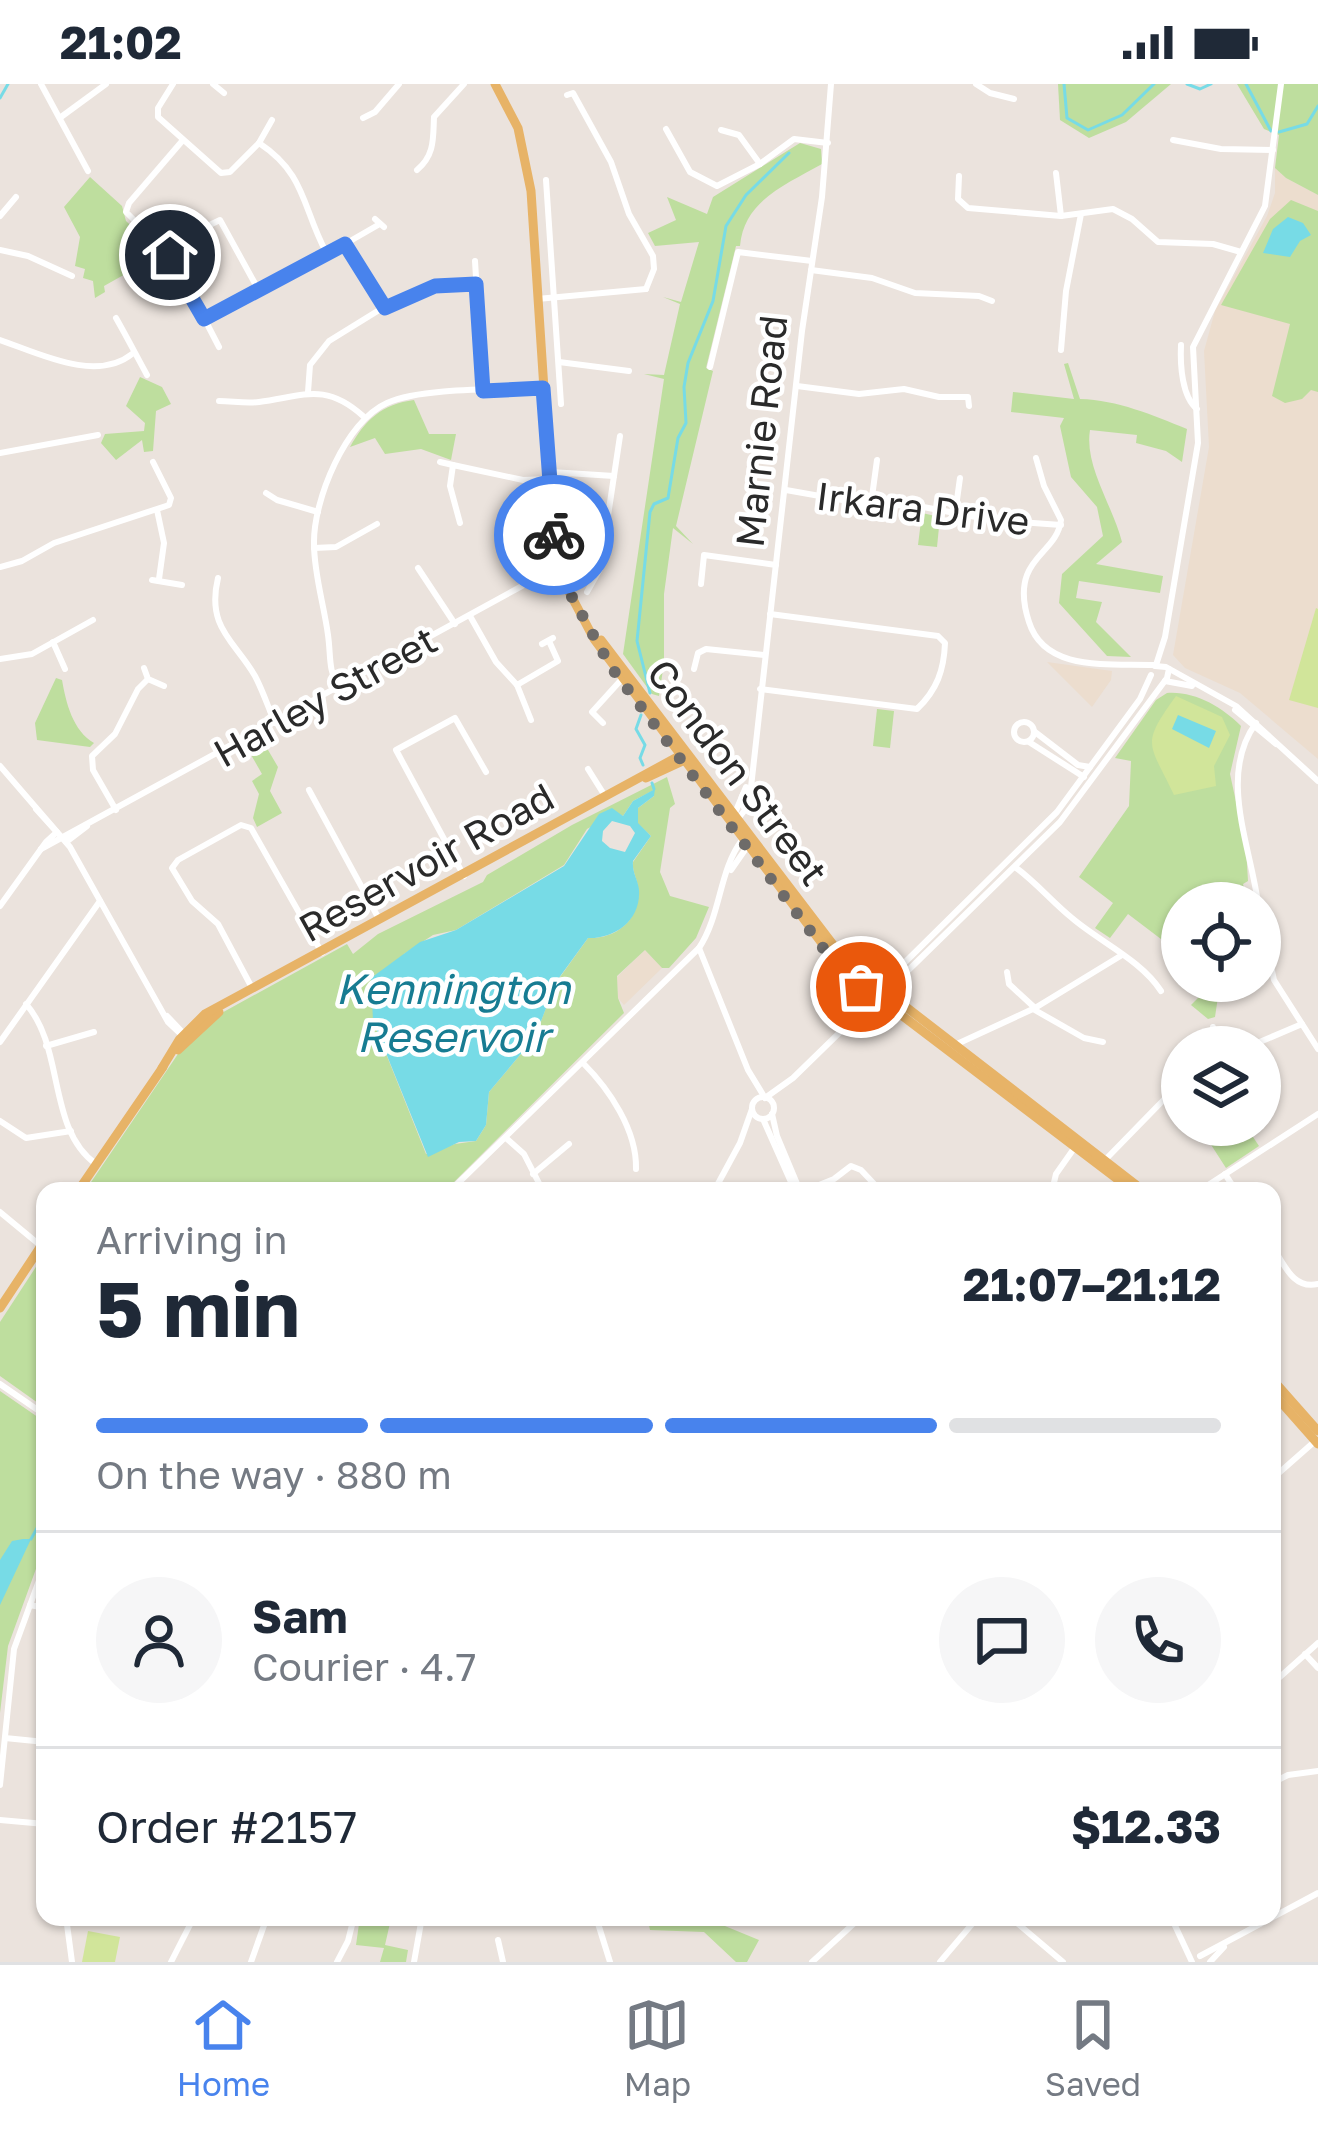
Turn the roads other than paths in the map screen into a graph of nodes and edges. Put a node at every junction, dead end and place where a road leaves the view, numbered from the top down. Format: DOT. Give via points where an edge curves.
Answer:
graph roads {
  1 [pos="40,84"];
  2 [pos="106,84"];
  3 [pos="213,84"];
  4 [pos="399,84"];
  5 [pos="464,84"];
  6 [pos="492,84"];
  7 [pos="831,84"];
  8 [pos="976,84"];
  9 [pos="1281,84"];
  10 [pos="170,85"];
  11 [pos="224,93"];
  12 [pos="574,93"];
  13 [pos="1014,99"];
  14 [pos="54,106"];
  15 [pos="70,107"];
  16 [pos="59,118"];
  17 [pos="362,118"];
  18 [pos="274,119"];
  19 [pos="668,128"];
  20 [pos="720,129"];
  21 [pos="183,140"];
  22 [pos="1172,140"];
  23 [pos="259,143"];
  24 [pos="828,143"];
  25 [pos="1274,150"];
  26 [pos="760,164"];
  27 [pos="417,170"];
  28 [pos="88,171"];
  29 [pos="1056,173"];
  30 [pos="959,176"];
  31 [pos="546,180"];
  32 [pos="16,197"];
  33 [pos="1081,214"];
  34 [pos="0,216"];
  35 [pos="1061,216"];
  36 [pos="379,224"];
  37 [pos="199,230"];
  38 [pos="345,244"];
  39 [pos="0,250"];
  40 [pos="326,252"];
  41 [pos="1241,252"];
  42 [pos="475,261"];
  43 [pos="812,265"];
  44 [pos="72,276"];
  45 [pos="476,284"];
  46 [pos="258,289"];
  47 [pos="554,298"];
  48 [pos="537,299"];
  49 [pos="992,301"];
  50 [pos="384,307"];
  51 [pos="116,318"];
  52 [pos="204,319"];
  53 [pos="0,340"];
  54 [pos="1180,345"];
  55 [pos="219,347"];
  56 [pos="1061,350"];
  57 [pos="132,354"];
  58 [pos="559,362"];
  59 [pos="710,367"];
  60 [pos="629,371"];
  61 [pos="147,375"];
  62 [pos="797,386"];
  63 [pos="543,388"];
  64 [pos="483,391"];
  65 [pos="308,392"];
  66 [pos="219,401"];
  67 [pos="561,404"];
  68 [pos="969,406"];
  69 [pos="1197,409"];
  70 [pos="364,417"];
  71 [pos="620,434"];
  72 [pos="98,435"];
  73 [pos="0,453"];
  74 [pos="153,458"];
  75 [pos="1036,458"];
  76 [pos="876,459"];
  77 [pos="440,462"];
  78 [pos="453,465"];
  79 [pos="548,476"];
  80 [pos="614,476"];
  81 [pos="961,478"];
  82 [pos="786,490"];
  83 [pos="266,493"];
  84 [pos="871,505"];
  85 [pos="157,510"];
  86 [pos="318,512"];
  87 [pos="955,514"];
  88 [pos="580,521"];
  89 [pos="377,524"];
  90 [pos="1061,524"];
  91 [pos="461,525"];
  92 [pos="608,526"];
  93 [pos="314,548"];
  94 [pos="776,565"];
  95 [pos="0,567"];
  96 [pos="418,568"];
  97 [pos="560,569"];
  98 [pos="218,578"];
  99 [pos="701,584"];
  100 [pos="182,585"];
  101 [pos="587,592"];
  102 [pos="575,604"];
  103 [pos="770,614"];
  104 [pos="470,616"];
  105 [pos="93,620"];
  106 [pos="455,624"];
  107 [pos="1165,637"];
  108 [pos="548,640"];
  109 [pos="53,642"];
  110 [pos="765,656"];
  111 [pos="0,659"];
  112 [pos="144,668"];
  113 [pos="65,669"];
  114 [pos="694,669"];
  115 [pos="1153,669"];
  116 [pos="1168,669"];
  117 [pos="148,679"];
  118 [pos="621,680"];
  119 [pos="1164,682"];
  120 [pos="517,685"];
  121 [pos="164,686"];
  122 [pos="1196,687"];
  123 [pos="338,688"];
  124 [pos="760,689"];
  125 [pos="531,720"];
  126 [pos="275,722"];
  127 [pos="602,723"];
  128 [pos="1255,725"];
  129 [pos="1035,732"];
  130 [pos="1029,742"];
  131 [pos="683,758"];
  132 [pos="0,766"];
  133 [pos="1090,767"];
  134 [pos="588,769"];
  135 [pos="486,772"];
  136 [pos="1083,777"];
  137 [pos="1093,777"];
  138 [pos="1318,781"];
  139 [pos="309,790"];
  140 [pos="606,797"];
  141 [pos="116,811"];
  142 [pos="733,821"];
  143 [pos="62,837"];
  144 [pos="745,844"];
  145 [pos="1015,867"];
  146 [pos="464,876"];
  147 [pos="1254,882"];
  148 [pos="1,901"];
  149 [pos="100,901"];
  150 [pos="380,921"];
  151 [pos="696,951"];
  152 [pos="322,953"];
  153 [pos="1122,955"];
  154 [pos="1007,972"];
  155 [pos="904,974"];
  156 [pos="253,990"];
  157 [pos="1281,990"];
  158 [pos="1161,991"];
  159 [pos="880,993"];
  160 [pos="897,1002"];
  161 [pos="26,1004"];
  162 [pos="1034,1008"];
  163 [pos="1302,1024"];
  164 [pos="980,1032"];
  165 [pos="94,1033"];
  166 [pos="1281,1033"];
  167 [pos="185,1036"];
  168 [pos="0,1042"];
  169 [pos="1103,1042"];
  170 [pos="46,1046"];
  171 [pos="956,1047"];
  172 [pos="1318,1049"];
  173 [pos="968,1055"];
  174 [pos="583,1063"];
  175 [pos="972,1069"];
  176 [pos="748,1070"];
  177 [pos="793,1078"];
  178 [pos="765,1098"];
  179 [pos="1161,1103"];
  180 [pos="753,1106"];
  181 [pos="773,1111"];
  182 [pos="1318,1114"];
  183 [pos="763,1120"];
  184 [pos="0,1121"];
  185 [pos="71,1131"];
  186 [pos="506,1138"];
  187 [pos="740,1142"];
  188 [pos="571,1143"];
  189 [pos="1078,1143"];
  190 [pos="1106,1159"];
  191 [pos="96,1164"];
  192 [pos="636,1169"];
  193 [pos="533,1174"];
  194 [pos="1225,1174"];
  195 [pos="84,1182"];
  196 [pos="460,1182"];
  197 [pos="538,1182"];
  198 [pos="719,1182"];
  199 [pos="795,1182"];
  200 [pos="797,1182"];
  201 [pos="818,1182"];
  202 [pos="873,1182"];
  203 [pos="1055,1182"];
  204 [pos="1123,1182"];
  205 [pos="1133,1182"];
  206 [pos="1213,1182"];
  207 [pos="1230,1182"];
  208 [pos="0,1212"];
  209 [pos="36,1238"];
  210 [pos="36,1254"];
  211 [pos="1281,1259"];
  212 [pos="1318,1284"];
  213 [pos="0,1308"];
  214 [pos="0,1384"];
  215 [pos="1281,1402"];
  216 [pos="36,1409"];
  217 [pos="1317,1438"];
  218 [pos="1281,1471"];
  219 [pos="36,1589"];
  220 [pos="30,1605"];
  221 [pos="36,1606"];
  222 [pos="1318,1643"];
  223 [pos="1305,1654"];
  224 [pos="1318,1668"];
  225 [pos="1281,1676"];
  226 [pos="5,1738"];
  227 [pos="36,1741"];
  228 [pos="1318,1773"];
  229 [pos="1281,1777"];
  230 [pos="0,1785"];
  231 [pos="0,1820"];
  232 [pos="36,1823"];
  233 [pos="1318,1893"];
  234 [pos="1281,1914"];
  235 [pos="67,1926"];
  236 [pos="189,1926"];
  237 [pos="264,1926"];
  238 [pos="352,1926"];
  239 [pos="420,1926"];
  240 [pos="599,1926"];
  241 [pos="851,1926"];
  242 [pos="970,1926"];
  243 [pos="1021,1926"];
  244 [pos="1176,1926"];
  245 [pos="1259,1926"];
  246 [pos="499,1940"];
  247 [pos="1232,1941"];
  248 [pos="1196,1959"];
  249 [pos="71,1962"];
  250 [pos="171,1962"];
  251 [pos="251,1962"];
  252 [pos="337,1962"];
  253 [pos="414,1962"];
  254 [pos="503,1962"];
  255 [pos="610,1962"];
  256 [pos="812,1962"];
  257 [pos="940,1962"];
  258 [pos="1063,1962"];
  259 [pos="1209,1962"];
  1 -- 14 [label="street"];
  2 -- 15 [label="street"];
  3 -- 11 [label="street"];
  4 -- 17 [label="street"];
  5 -- 27 [label="street" via="434,117 434,140"];
  6 -- 48 [label="main road, Condon Street" via="525,158"];
  7 -- 24 [label="street, Marnie Road"];
  8 -- 13 [label="street"];
  9 -- 25 [label="street"];
  10 -- 21 [label="street" via="157,113"];
  12 -- 47 [label="street" via="654,269 647,291"];
  14 -- 15 [label="street"];
  14 -- 16 [label="street"];
  15 -- 16 [label="street"];
  16 -- 28 [label="street"];
  18 -- 23 [label="street"];
  19 -- 26 [label="street" via="687,168 717,186"];
  20 -- 26 [label="street" via="739,135"];
  21 -- 23 [label="street" via="224,173"];
  21 -- 52 [label="street" via="126,210 174,260"];
  22 -- 25 [label="street"];
  23 -- 40 [label="street" via="297,179"];
  24 -- 26 [label="street" via="794,140"];
  24 -- 43 [label="street, Marnie Road"];
  25 -- 41 [label="street" via="1267,200"];
  29 -- 35 [label="street"];
  30 -- 35 [label="street" via="964,207"];
  31 -- 47 [label="street"];
  32 -- 34 [label="street"];
  33 -- 35 [label="street"];
  33 -- 41 [label="street" via="1113,209 1158,242"];
  33 -- 56 [label="street"];
  36 -- 38 [label="street"];
  37 -- 46 [label="street" via="220,220"];
  38 -- 40 [label="street"];
  38 -- 50 [label="street"];
  39 -- 44 [label="street"];
  40 -- 46 [label="street"];
  41 -- 69 [label="street" via="1193,347"];
  42 -- 45 [label="street"];
  43 -- 49 [label="street" via="915,293"];
  43 -- 59 [label="street" via="738,253"];
  43 -- 62 [label="street, Marnie Road"];
  45 -- 50 [label="street" via="435,286"];
  45 -- 64 [label="street"];
  46 -- 52 [label="street"];
  47 -- 48 [label="street"];
  47 -- 58 [label="street"];
  48 -- 63 [label="main road, Condon Street"];
  50 -- 65 [label="street" via="322,348 308,371"];
  51 -- 57 [label="street"];
  52 -- 55 [label="street"];
  53 -- 57 [label="street" via="92,366"];
  54 -- 69 [label="street"];
  57 -- 61 [label="street"];
  58 -- 60 [label="street"];
  58 -- 67 [label="street"];
  62 -- 68 [label="street" via="859,394 910,389 968,397"];
  62 -- 82 [label="street, Marnie Road"];
  63 -- 64 [label="street"];
  63 -- 79 [label="main road, Condon Street"];
  64 -- 70 [label="street" via="401,398"];
  65 -- 66 [label="street"];
  65 -- 70 [label="street"];
  69 -- 107 [label="street"];
  70 -- 86 [label="street"];
  71 -- 80 [label="street"];
  72 -- 73 [label="street"];
  74 -- 85 [label="street" via="171,502"];
  75 -- 90 [label="street"];
  76 -- 84 [label="street"];
  77 -- 78 [label="street"];
  78 -- 79 [label="street" via="523,480"];
  78 -- 91 [label="street"];
  79 -- 80 [label="street"];
  79 -- 97 [label="main road, Condon Street"];
  80 -- 92 [label="street"];
  81 -- 87 [label="street"];
  82 -- 84 [label="street, Irkara Drive"];
  82 -- 94 [label="street, Marnie Road"];
  83 -- 86 [label="street"];
  84 -- 87 [label="street, Irkara Drive"];
  85 -- 95 [label="street"];
  85 -- 100 [label="street" via="164,543 156,580"];
  86 -- 93 [label="street"];
  87 -- 90 [label="street, Irkara Drive"];
  88 -- 92 [label="street"];
  89 -- 93 [label="street" via="336,547"];
  90 -- 115 [label="street" via="1025,582 1036,639 1060,657"];
  92 -- 101 [label="street"];
  93 -- 123 [label="street" via="327,664"];
  94 -- 99 [label="street" via="704,555"];
  94 -- 103 [label="street, Marnie Road"];
  96 -- 106 [label="street"];
  97 -- 102 [label="main road, Condon Street"];
  97 -- 104 [label="street, Harley Street"];
  98 -- 126 [label="street" via="214,600 226,639 254,674"];
  102 -- 118 [label="main road, Condon Street"];
  102 -- 131 [label="main road, Condon Street"];
  103 -- 110 [label="street, Marnie Road"];
  103 -- 124 [label="street" via="938,636 946,646 941,676 917,709"];
  104 -- 106 [label="street, Harley Street"];
  104 -- 120 [label="street"];
  105 -- 109 [label="street"];
  106 -- 123 [label="street, Harley Street"];
  107 -- 115 [label="street"];
  107 -- 116 [label="street"];
  108 -- 120 [label="street" via="558,661"];
  109 -- 111 [label="street"];
  109 -- 113 [label="street"];
  110 -- 114 [label="street" via="702,649"];
  110 -- 124 [label="street, Marnie Road"];
  112 -- 117 [label="street"];
  115 -- 116 [label="street"];
  115 -- 119 [label="street"];
  115 -- 133 [label="street"];
  116 -- 119 [label="street"];
  116 -- 122 [label="street"];
  117 -- 121 [label="street"];
  117 -- 141 [label="street" via="116,734 92,756"];
  118 -- 127 [label="street" via="592,712"];
  118 -- 131 [label="main road, Condon Street"];
  119 -- 122 [label="street"];
  119 -- 137 [label="street"];
  120 -- 125 [label="street"];
  122 -- 128 [label="street"];
  123 -- 126 [label="street, Harley Street"];
  124 -- 142 [label="street, Marnie Road" via="748,805"];
  126 -- 141 [label="street, Harley Street"];
  128 -- 138 [label="street"];
  128 -- 147 [label="street" via="1236,776"];
  129 -- 130 [label="street"];
  129 -- 130 [label="street" via="1027,722 1016,726 1017,740"];
  129 -- 133 [label="street"];
  130 -- 136 [label="street"];
  131 -- 140 [label="main road, Reservoir Road"];
  131 -- 142 [label="main road, Condon Street"];
  132 -- 143 [label="street"];
  133 -- 136 [label="street"];
  134 -- 140 [label="street"];
  135 -- 146 [label="street" via="455,718 396,750"];
  136 -- 137 [label="street"];
  136 -- 159 [label="street"];
  137 -- 145 [label="street"];
  139 -- 150 [label="street"];
  140 -- 146 [label="main road, Reservoir Road"];
  141 -- 143 [label="street, Harley Street"];
  142 -- 144 [label="main road, Condon Street"];
  142 -- 159 [label="main road, Condon Street"];
  143 -- 148 [label="street, Harley Street" via="41,849"];
  143 -- 149 [label="street"];
  144 -- 151 [label="street"];
  144 -- 159 [label="main road, Condon Street" via="836,963"];
  145 -- 153 [label="street"];
  145 -- 155 [label="street"];
  146 -- 150 [label="main road, Reservoir Road"];
  149 -- 161 [label="street"];
  149 -- 167 [label="street" via="170,1025"];
  150 -- 152 [label="main road, Reservoir Road"];
  151 -- 174 [label="street"];
  151 -- 176 [label="street"];
  152 -- 156 [label="main road, Reservoir Road"];
  152 -- 156 [label="street" via="250,828 241,825 172,868 191,901 218,924"];
  153 -- 158 [label="street"];
  153 -- 162 [label="street"];
  154 -- 162 [label="street"];
  155 -- 159 [label="street"];
  155 -- 160 [label="street"];
  156 -- 167 [label="main road, Reservoir Road"];
  157 -- 163 [label="street"];
  159 -- 160 [label="main road, Condon Street"];
  159 -- 175 [label="main road, Condon Street"];
  159 -- 177 [label="street"];
  160 -- 171 [label="main road, Condon Street"];
  161 -- 168 [label="street"];
  161 -- 170 [label="street"];
  162 -- 164 [label="street"];
  162 -- 169 [label="street"];
  163 -- 166 [label="street"];
  163 -- 172 [label="street"];
  164 -- 171 [label="street"];
  164 -- 173 [label="street"];
  165 -- 170 [label="street"];
  167 -- 191 [label="main road, Reservoir Road"];
  170 -- 185 [label="street"];
  171 -- 173 [label="main road, Condon Street"];
  171 -- 175 [label="main road"];
  173 -- 189 [label="main road, Condon Street"];
  174 -- 186 [label="street"];
  174 -- 192 [label="street" via="611,1095"];
  175 -- 189 [label="main road, Condon Street"];
  176 -- 178 [label="street"];
  176 -- 180 [label="street"];
  177 -- 178 [label="street"];
  177 -- 181 [label="street"];
  178 -- 180 [label="street"];
  178 -- 181 [label="street"];
  179 -- 190 [label="street"];
  180 -- 183 [label="street"];
  180 -- 187 [label="street"];
  181 -- 183 [label="street"];
  181 -- 200 [label="street"];
  182 -- 194 [label="street"];
  183 -- 187 [label="street"];
  183 -- 199 [label="street"];
  184 -- 185 [label="street" via="26,1138"];
  185 -- 191 [label="street" via="75,1148"];
  186 -- 193 [label="street"];
  186 -- 196 [label="street"];
  187 -- 198 [label="street"];
  188 -- 193 [label="street"];
  189 -- 190 [label="main road, Condon Street"];
  189 -- 203 [label="street"];
  189 -- 204 [label="main road, Condon Street"];
  190 -- 205 [label="main road, Condon Street"];
  191 -- 195 [label="main road, Reservoir Road"];
  193 -- 197 [label="street"];
  194 -- 206 [label="street"];
  194 -- 207 [label="street"];
  201 -- 202 [label="street" via="851,1166"];
  208 -- 209 [label="street"];
  210 -- 213 [label="main road"];
  211 -- 212 [label="street" via="1296,1281"];
  214 -- 216 [label="street"];
  215 -- 217 [label="main road"];
  217 -- 218 [label="street"];
  219 -- 220 [label="street"];
  220 -- 221 [label="street"];
  220 -- 226 [label="street" via="14,1649"];
  222 -- 223 [label="street"];
  223 -- 224 [label="street"];
  223 -- 225 [label="street"];
  226 -- 227 [label="street"];
  226 -- 230 [label="street"];
  228 -- 229 [label="street"];
  231 -- 232 [label="street"];
  233 -- 234 [label="street"];
  235 -- 249 [label="street"];
  236 -- 250 [label="street"];
  237 -- 251 [label="street"];
  238 -- 252 [label="street"];
  239 -- 253 [label="street"];
  240 -- 255 [label="street"];
  241 -- 256 [label="street"];
  242 -- 257 [label="street"];
  243 -- 258 [label="street"];
  244 -- 248 [label="street"];
  245 -- 247 [label="street"];
  246 -- 254 [label="street"];
  247 -- 248 [label="street"];
  247 -- 259 [label="street"];
  248 -- 259 [label="street"];
}
